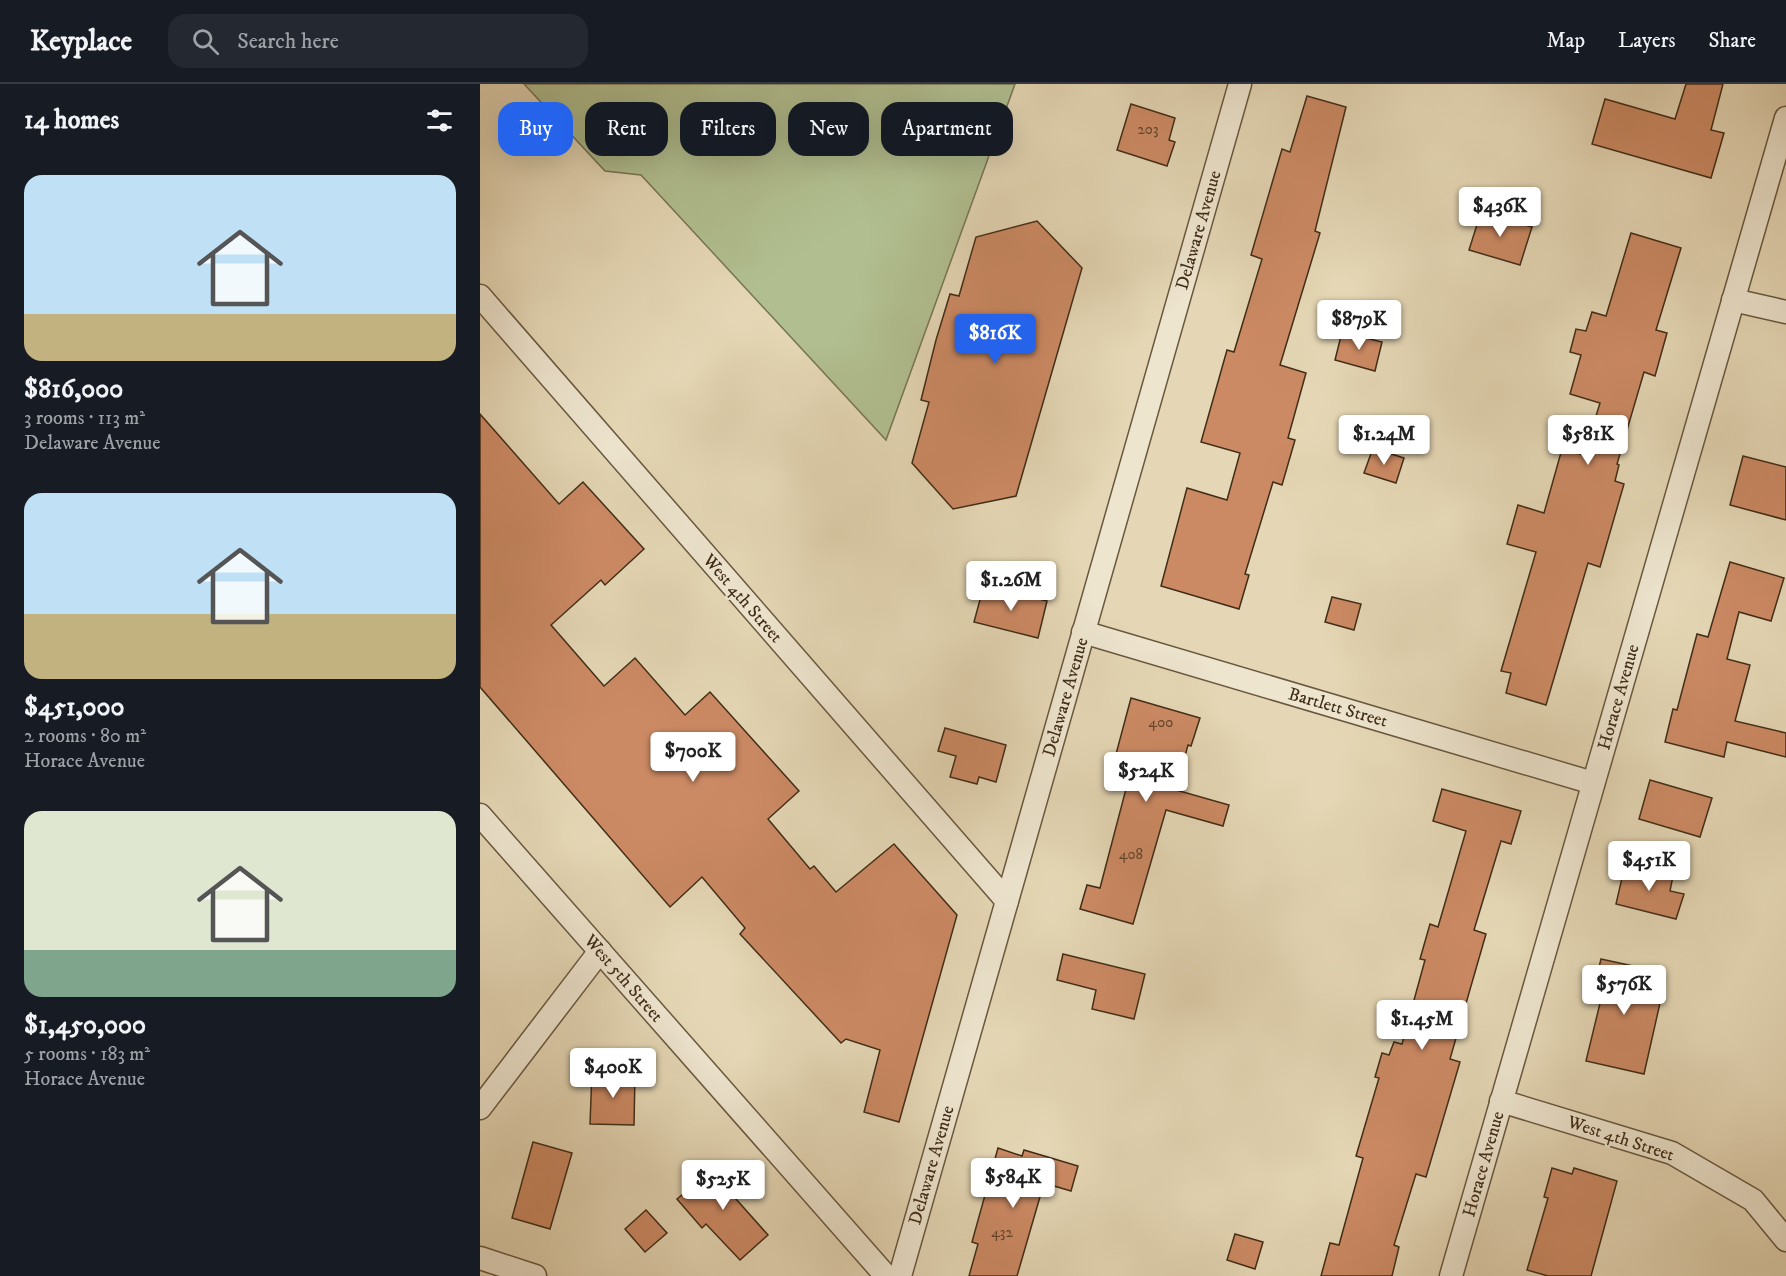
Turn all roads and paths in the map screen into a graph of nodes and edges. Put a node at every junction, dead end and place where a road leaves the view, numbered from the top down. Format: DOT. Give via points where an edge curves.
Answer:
graph roads {
  1 [pos="1240,84"];
  2 [pos="1786,118"];
  3 [pos="480,296"];
  4 [pos="1733,300"];
  5 [pos="1786,312"];
  6 [pos="1083,632"];
  7 [pos="1593,783"];
  8 [pos="480,815"];
  9 [pos="1007,901"];
  10 [pos="600,951"];
  11 [pos="1501,1101"];
  12 [pos="480,1108"];
  13 [pos="1786,1240"];
  14 [pos="480,1258"];
  15 [pos="535,1276"];
  16 [pos="886,1276"];
  17 [pos="900,1276"];
  18 [pos="1450,1276"];
  1 -- 6 [label="street, Delaware Avenue"];
  2 -- 4 [label="street, Horace Avenue"];
  3 -- 9 [label="street, West 4th Street"];
  4 -- 5 [label="street"];
  4 -- 7 [label="street, Horace Avenue"];
  6 -- 7 [label="street, Bartlett Street"];
  6 -- 9 [label="street, Delaware Avenue"];
  7 -- 11 [label="street, Horace Avenue"];
  8 -- 10 [label="street, West 5th Street"];
  9 -- 17 [label="street, Delaware Avenue"];
  10 -- 12 [label="street"];
  10 -- 16 [label="street, West 5th Street"];
  11 -- 13 [label="street, West 4th Street" via="1672,1153 1753,1200"];
  11 -- 18 [label="street, Horace Avenue"];
  14 -- 15 [label="street"];
}
